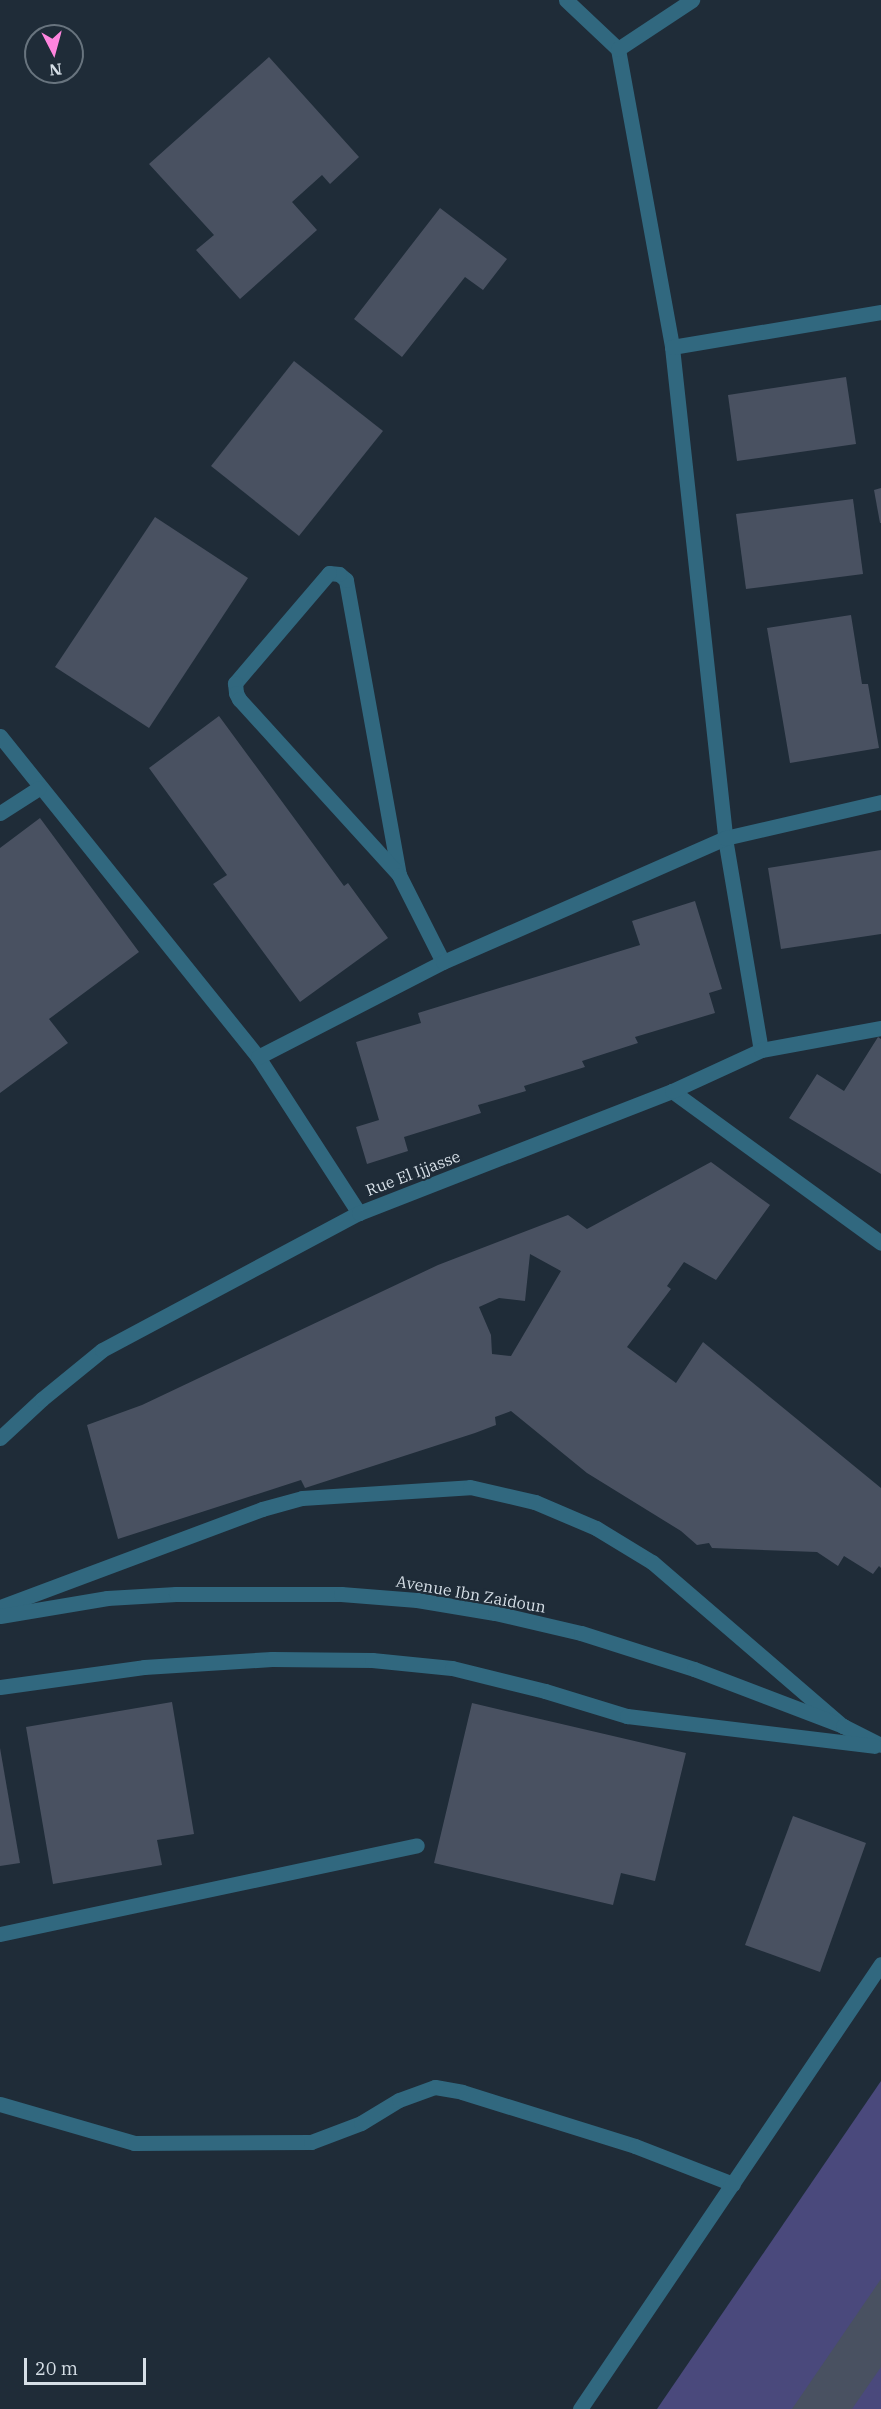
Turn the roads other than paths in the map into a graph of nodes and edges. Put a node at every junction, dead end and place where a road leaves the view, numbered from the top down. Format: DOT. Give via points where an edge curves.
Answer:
graph roads {
  1 [pos="566,0"];
  2 [pos="692,0"];
  3 [pos="618,49"];
  4 [pos="881,312"];
  5 [pos="672,347"];
  6 [pos="0,736"];
  7 [pos="39,788"];
  8 [pos="881,802"];
  9 [pos="0,813"];
  10 [pos="726,838"];
  11 [pos="399,875"];
  12 [pos="443,962"];
  13 [pos="881,1028"];
  14 [pos="761,1050"];
  15 [pos="258,1057"];
  16 [pos="672,1091"];
  17 [pos="359,1213"];
  18 [pos="881,1243"];
  19 [pos="0,1438"];
  20 [pos="0,1607"];
  21 [pos="0,1616"];
  22 [pos="0,1687"];
  23 [pos="843,1726"];
  24 [pos="881,1746"];
  25 [pos="417,1845"];
  26 [pos="0,1934"];
  27 [pos="881,1964"];
  28 [pos="0,2104"];
  29 [pos="733,2184"];
  30 [pos="580,2409"];
  1 -- 3 [label="street"];
  2 -- 3 [label="street"];
  3 -- 5 [label="street"];
  4 -- 5 [label="street"];
  5 -- 10 [label="street"];
  6 -- 7 [label="street"];
  7 -- 9 [label="street"];
  7 -- 15 [label="street"];
  8 -- 10 [label="street"];
  10 -- 12 [label="street"];
  10 -- 14 [label="street"];
  11 -- 11 [label="street" via="346,580 329,573 235,683 236,693"];
  11 -- 12 [label="street"];
  12 -- 15 [label="street"];
  13 -- 14 [label="street, Rue El Ijjasse"];
  14 -- 16 [label="street, Rue El Ijjasse"];
  15 -- 17 [label="street"];
  16 -- 17 [label="street, Rue El Ijjasse"];
  16 -- 18 [label="street"];
  17 -- 19 [label="street, Rue El Ijjasse" via="102,1350"];
  20 -- 23 [label="street" via="262,1509 302,1498 470,1487 534,1502 596,1528 652,1562"];
  21 -- 23 [label="street, Avenue Ibn Zaidoun" via="107,1598 176,1594 320,1593 417,1600 581,1633"];
  22 -- 24 [label="street, Avenue Ibn Zaidoun" via="144,1667 272,1659 372,1660 452,1668 627,1716"];
  23 -- 24 [label="street, Avenue Ibn Zaidoun"];
  25 -- 26 [label="street"];
  27 -- 29 [label="street"];
  28 -- 29 [label="street" via="134,2143 311,2142 435,2087 635,2146"];
  29 -- 30 [label="street"];
}
